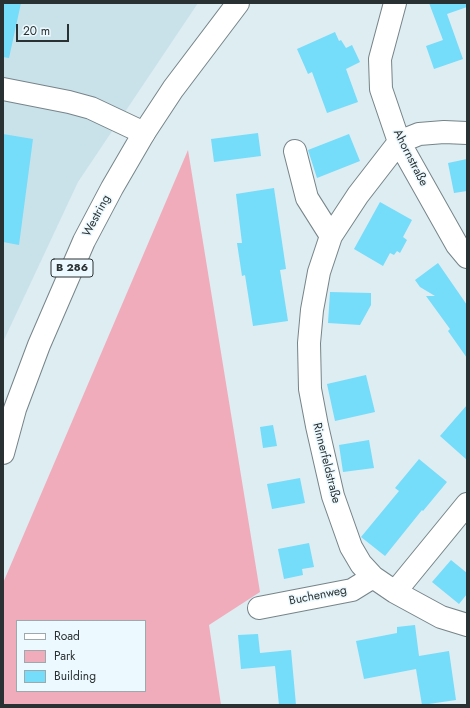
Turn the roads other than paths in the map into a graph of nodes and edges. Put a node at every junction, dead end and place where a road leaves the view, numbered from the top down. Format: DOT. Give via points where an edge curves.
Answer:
graph roads {
  1 [pos="238,3"];
  2 [pos="395,3"];
  3 [pos="3,89"];
  4 [pos="144,133"];
  5 [pos="467,133"];
  6 [pos="399,142"];
  7 [pos="295,151"];
  8 [pos="331,236"];
  9 [pos="467,257"];
  10 [pos="3,453"];
  11 [pos="467,504"];
  12 [pos="373,577"];
  13 [pos="395,592"];
  14 [pos="259,608"];
  15 [pos="467,626"];
  1 -- 4 [label="street, Westring / B 286" via="173,89"];
  2 -- 6 [label="street, Ahornstraße" via="380,59 381,89"];
  3 -- 4 [label="street" via="91,108"];
  4 -- 10 [label="street, Westring / B 286" via="84,241 39,345 15,409"];
  5 -- 6 [label="street" via="418,134"];
  6 -- 8 [label="street, Rinnerfeldstraße" via="358,195"];
  6 -- 9 [label="street, Ahornstraße" via="457,245"];
  7 -- 8 [label="street" via="308,198"];
  8 -- 12 [label="street, Rinnerfeldstraße" via="319,272 312,310 309,343 310,389 324,458 351,547"];
  11 -- 13 [label="street"];
  12 -- 13 [label="street, Rinnerfeldstraße"];
  12 -- 14 [label="street, Buchenweg" via="352,590"];
  13 -- 15 [label="street, Rinnerfeldstraße" via="441,617"];
}
